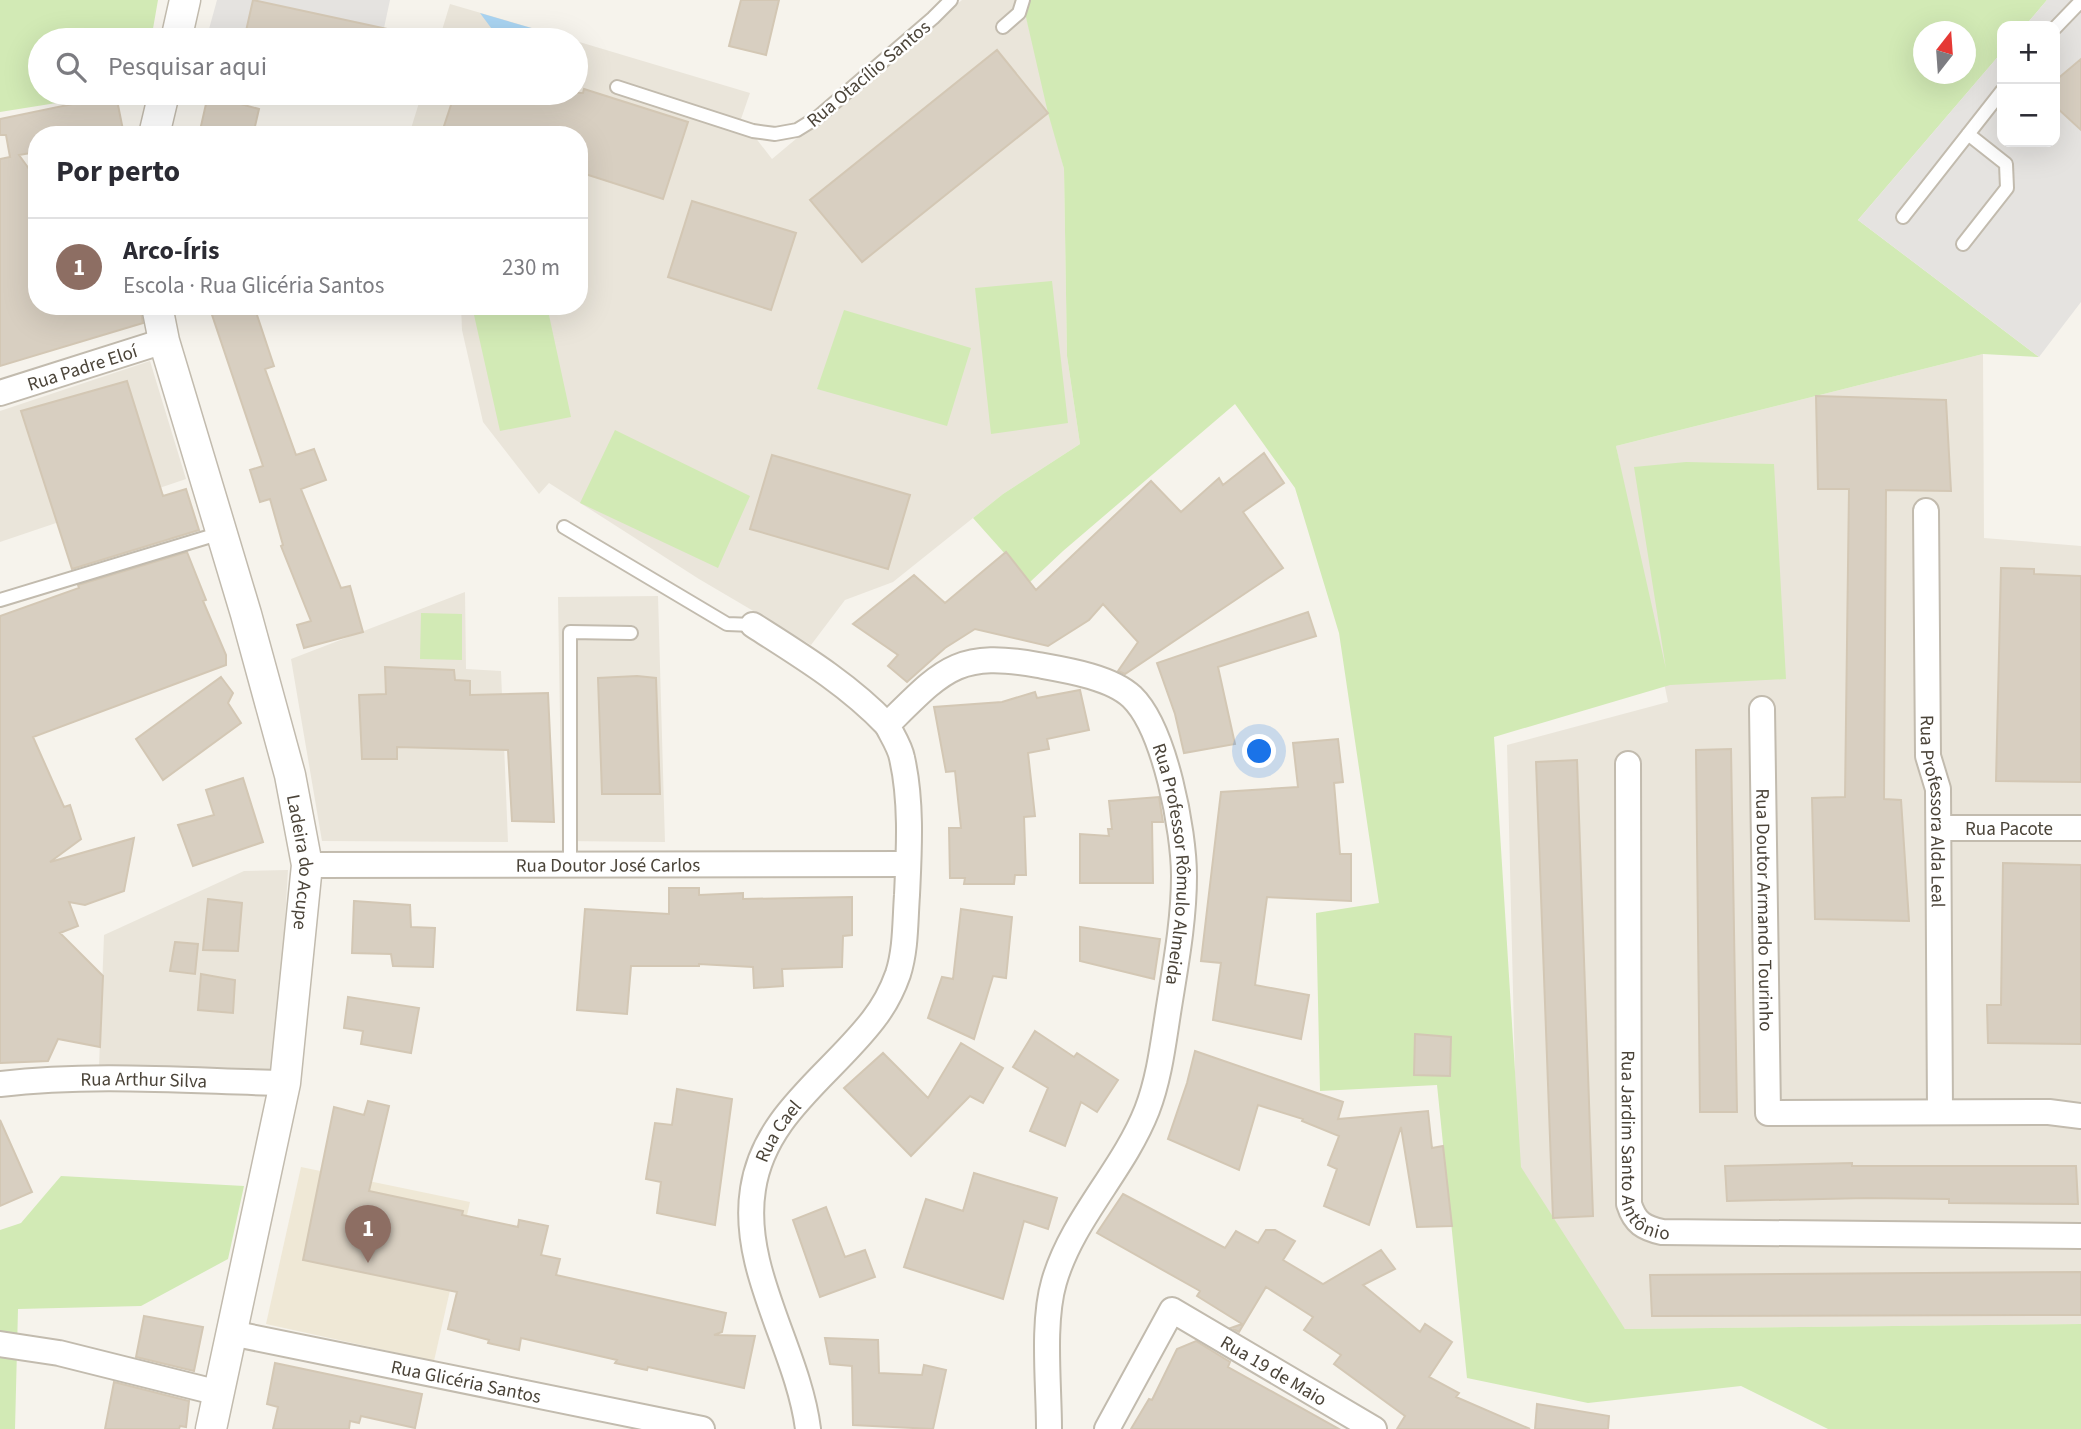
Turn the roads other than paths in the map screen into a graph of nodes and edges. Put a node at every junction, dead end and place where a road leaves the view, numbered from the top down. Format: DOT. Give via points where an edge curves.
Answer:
graph roads {
  1 [pos="185,0"];
  2 [pos="951,0"];
  3 [pos="1023,0"];
  4 [pos="2081,1"];
  5 [pos="2060,23"];
  6 [pos="1003,27"];
  7 [pos="179,28"];
  8 [pos="617,87"];
  9 [pos="1997,97"];
  10 [pos="161,105"];
  11 [pos="156,126"];
  12 [pos="1968,134"];
  13 [pos="1903,217"];
  14 [pos="1963,244"];
  15 [pos="159,315"];
  16 [pos="164,341"];
  17 [pos="0,393"];
  18 [pos="1926,510"];
  19 [pos="564,527"];
  20 [pos="222,533"];
  21 [pos="0,600"];
  22 [pos="753,625"];
  23 [pos="631,633"];
  24 [pos="1762,709"];
  25 [pos="887,724"];
  26 [pos="1628,764"];
  27 [pos="1938,828"];
  28 [pos="2081,828"];
  29 [pos="908,864"];
  30 [pos="307,865"];
  31 [pos="570,865"];
  32 [pos="285,1083"];
  33 [pos="0,1084"];
  34 [pos="1940,1111"];
  35 [pos="2081,1116"];
  36 [pos="2081,1236"];
  37 [pos="231,1333"];
  38 [pos="0,1344"];
  39 [pos="219,1393"];
  40 [pos="211,1429"];
  41 [pos="702,1429"];
  42 [pos="808,1429"];
  43 [pos="1049,1429"];
  44 [pos="1107,1429"];
  45 [pos="1374,1429"];
  1 -- 7 [label="street"];
  2 -- 8 [label="lane, Rua Otacílio Santos" via="818,117 797,130 753,131"];
  3 -- 6 [label="lane" via="1019,13"];
  4 -- 5 [label="lane"];
  9 -- 12 [label="lane"];
  10 -- 11 [label="street"];
  12 -- 13 [label="lane"];
  12 -- 14 [label="lane" via="2006,164 2007,187"];
  15 -- 16 [label="street, Ladeira do Acupe"];
  16 -- 17 [label="street, Rua Padre Eloí"];
  16 -- 20 [label="street, Ladeira do Acupe"];
  18 -- 27 [label="street, Rua Professora Alda Leal" via="1928,756 1938,789"];
  19 -- 22 [label="lane" via="727,624"];
  20 -- 21 [label="lane"];
  20 -- 30 [label="street, Ladeira do Acupe" via="290,775"];
  22 -- 25 [label="street" via="866,702"];
  23 -- 31 [label="lane" via="570,632"];
  24 -- 34 [label="street, Rua Doutor Armando Tourinho" via="1768,1113"];
  25 -- 29 [label="street" via="902,756 908,799"];
  25 -- 43 [label="street, Rua Professor Rômulo Almeida" via="931,682 976,660 1007,659 1072,671 1130,694 1144,709 1170,779 1184,878 1160,1062 1146,1113 1073,1236 1053,1285"];
  26 -- 36 [label="street, Rua Jardim Santo Antônio" via="1629,1204 1634,1219 1662,1232"];
  27 -- 28 [label="street, Rua Pacote"];
  27 -- 34 [label="street, Rua Professora Alda Leal"];
  29 -- 31 [label="street, Rua Doutor José Carlos"];
  29 -- 42 [label="street, Rua Cael" via="904,945 890,997 852,1046 791,1106 771,1136 753,1187 750,1210 756,1256 797,1377"];
  30 -- 31 [label="street, Rua Doutor José Carlos"];
  30 -- 32 [label="street, Ladeira do Acupe"];
  32 -- 33 [label="street, Rua Arthur Silva" via="137,1077"];
  32 -- 37 [label="street, Ladeira do Acupe"];
  34 -- 35 [label="street"];
  37 -- 39 [label="street, Ladeira do Acupe"];
  37 -- 41 [label="street, Rua Glicéria Santos"];
  38 -- 39 [label="street" via="59,1353"];
  39 -- 40 [label="street, Ladeira do Acupe"];
  44 -- 45 [label="street, Rua 19 de Maio" via="1172,1310"];
}
